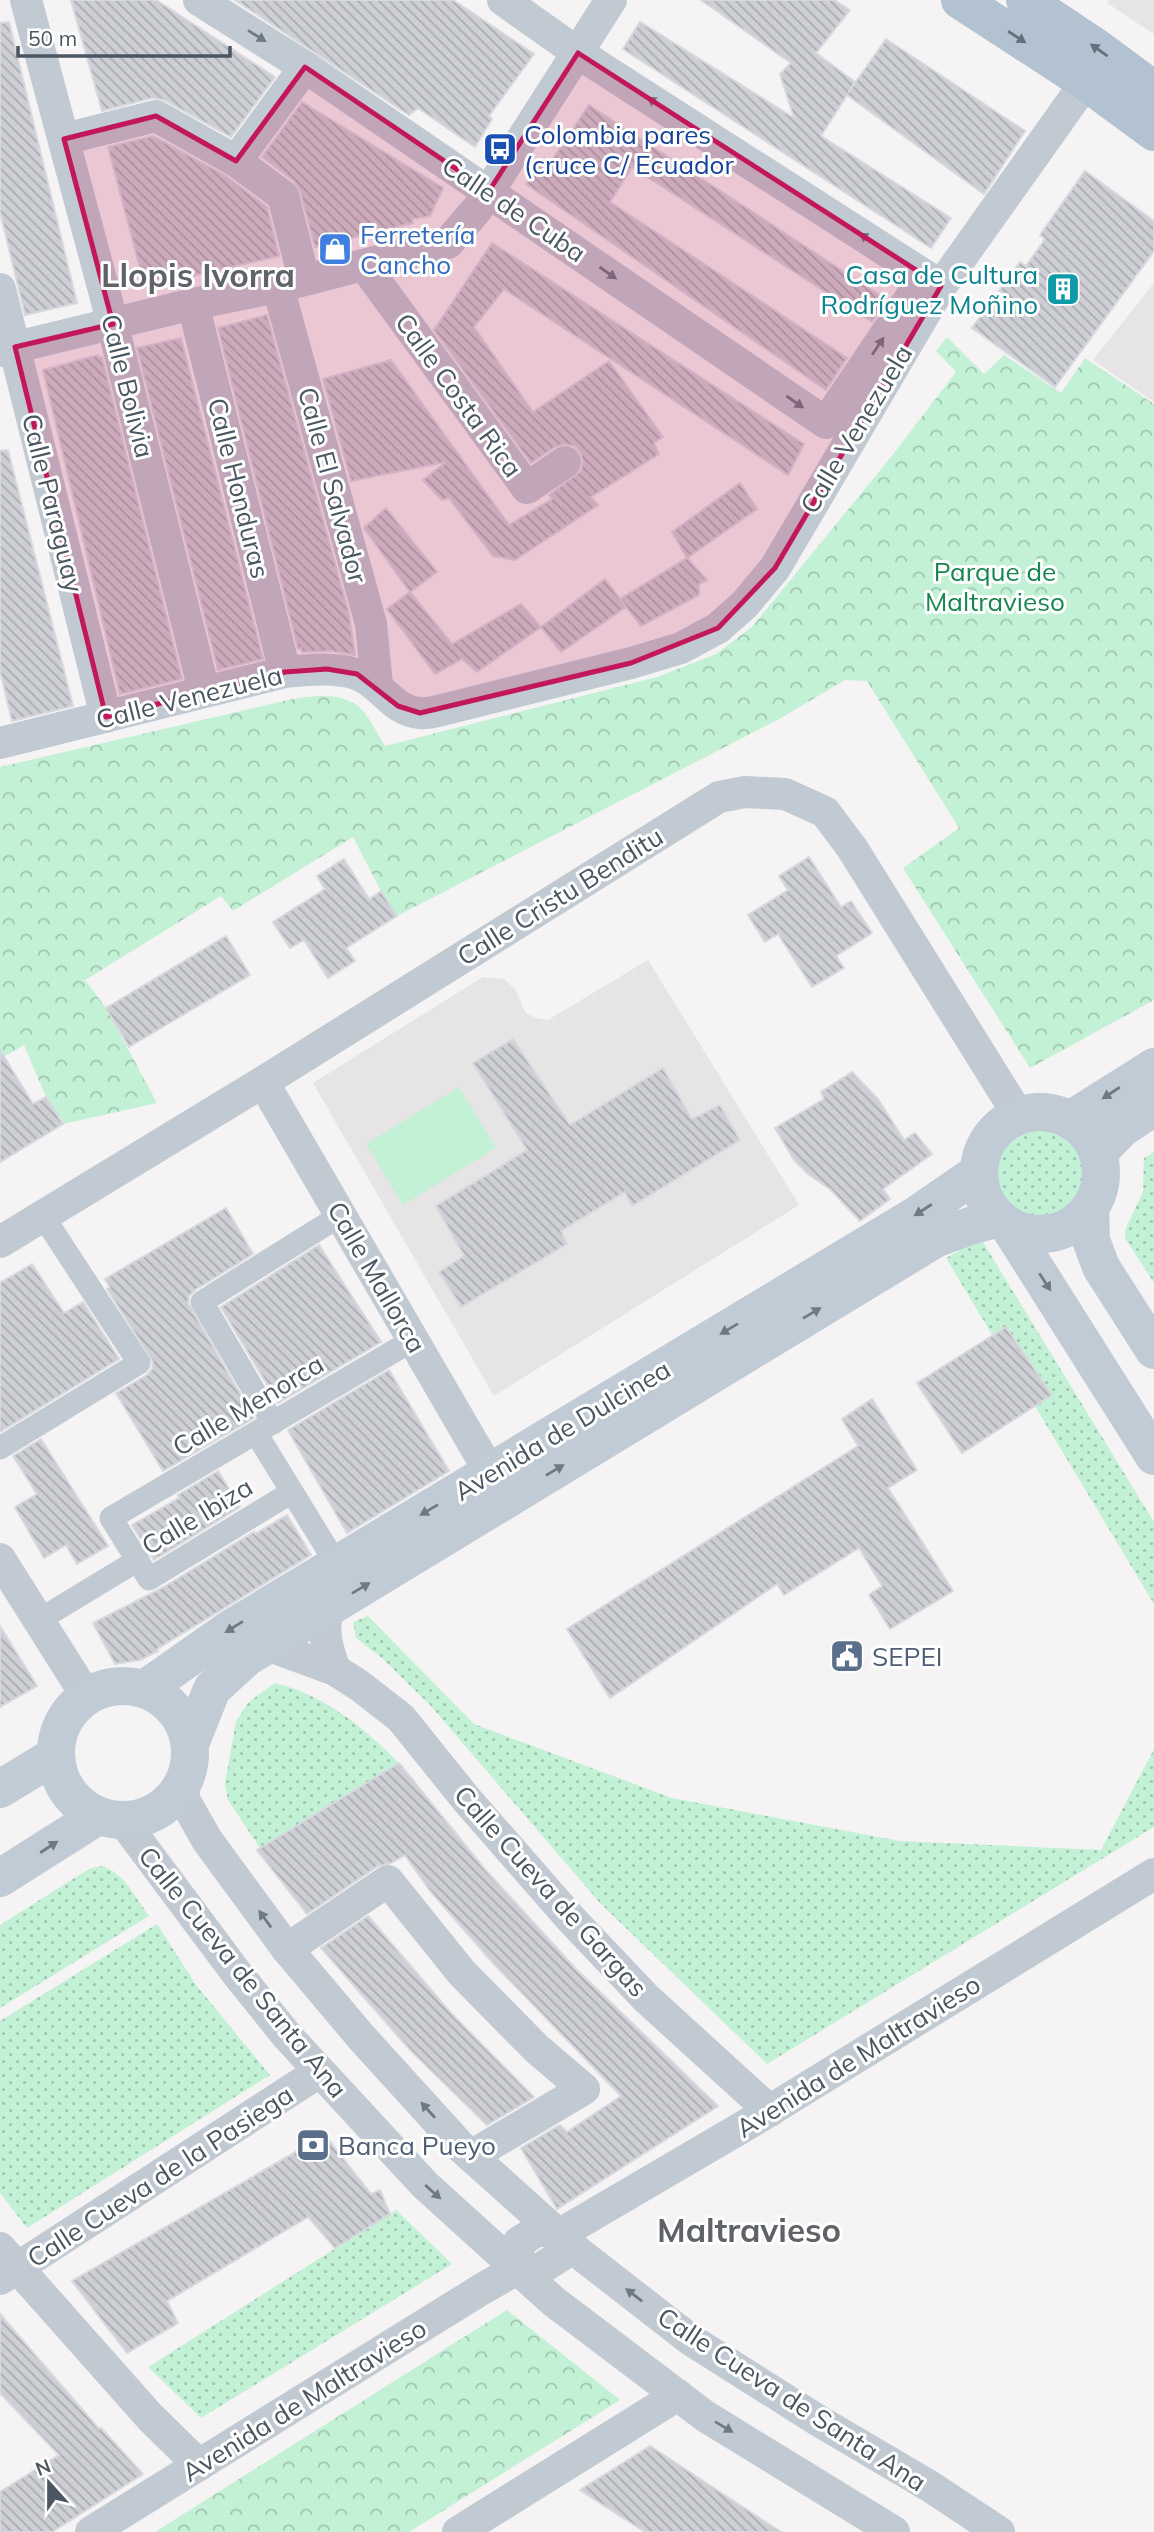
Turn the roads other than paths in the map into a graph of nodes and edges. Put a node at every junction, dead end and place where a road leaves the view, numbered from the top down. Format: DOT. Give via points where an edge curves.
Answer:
graph roads {
  1 [pos="26,0"];
  2 [pos="199,0"];
  3 [pos="503,0"];
  4 [pos="611,0"];
  5 [pos="960,0"];
  6 [pos="1025,0"];
  7 [pos="578,53"];
  8 [pos="305,67"];
  9 [pos="1086,82"];
  10 [pos="1154,90"];
  11 [pos="1154,132"];
  12 [pos="64,139"];
  13 [pos="236,161"];
  14 [pos="489,191"];
  15 [pos="364,265"];
  16 [pos="933,280"];
  17 [pos="291,283"];
  18 [pos="0,289"];
  19 [pos="193,304"];
  20 [pos="113,324"];
  21 [pos="7,349"];
  22 [pos="565,462"];
  23 [pos="285,672"];
  24 [pos="377,685"];
  25 [pos="204,691"];
  26 [pos="106,717"];
  27 [pos="0,743"];
  28 [pos="1154,1067"];
  29 [pos="263,1082"];
  30 [pos="1154,1107"];
  31 [pos="1019,1116"];
  32 [pos="1070,1120"];
  33 [pos="1098,1153"];
  34 [pos="979,1172"];
  35 [pos="1090,1208"];
  36 [pos="341,1215"];
  37 [pos="43,1216"];
  38 [pos="1004,1222"];
  39 [pos="0,1242"];
  40 [pos="413,1340"];
  41 [pos="1154,1350"];
  42 [pos="264,1428"];
  43 [pos="0,1447"];
  44 [pos="1154,1456"];
  45 [pos="491,1474"];
  46 [pos="292,1492"];
  47 [pos="0,1559"];
  48 [pos="138,1560"];
  49 [pos="337,1565"];
  50 [pos="328,1608"];
  51 [pos="39,1620"];
  52 [pos="267,1645"];
  53 [pos="335,1670"];
  54 [pos="146,1688"];
  55 [pos="87,1697"];
  56 [pos="190,1744"];
  57 [pos="56,1755"];
  58 [pos="182,1786"];
  59 [pos="0,1789"];
  60 [pos="111,1818"];
  61 [pos="1154,1874"];
  62 [pos="0,1878"];
  63 [pos="287,1948"];
  64 [pos="319,2072"];
  65 [pos="770,2111"];
  66 [pos="471,2156"];
  67 [pos="560,2234"];
  68 [pos="6,2265"];
  69 [pos="517,2269"];
  70 [pos="678,2395"];
  71 [pos="199,2465"];
  72 [pos="90,2532"];
  73 [pos="458,2532"];
  74 [pos="894,2532"];
  75 [pos="999,2532"];
  1 -- 12 [label="street, Calle Bolivia"];
  2 -- 8 [label="street, Calle de Cuba, one-way"];
  3 -- 7 [label="street"];
  4 -- 7 [label="street"];
  5 -- 9 [label="main road, one-way"];
  10 -- 6 [label="main road, one-way"];
  7 -- 14 [label="street"];
  16 -- 7 [label="street, one-way"];
  8 -- 13 [label="street"];
  8 -- 14 [label="street, Calle de Cuba"];
  9 -- 11 [label="main road"];
  9 -- 16 [label="street, Calle Venezuela"];
  12 -- 13 [label="street, Calle El Salvador" via="156,116"];
  12 -- 20 [label="street, Calle Bolivia"];
  13 -- 17 [label="street, Calle El Salvador" via="283,195"];
  14 -- 15 [label="street" via="448,243"];
  14 -- 16 [label="street, Calle de Cuba, one-way" via="826,423"];
  15 -- 17 [label="street"];
  15 -- 22 [label="street, Calle Costa Rica" via="527,488"];
  16 -- 24 [label="street, Calle Venezuela" via="793,534 755,576 717,608 650,641 449,692"];
  17 -- 19 [label="street"];
  17 -- 24 [label="street, Calle El Salvador" via="371,624"];
  18 -- 21 [label="street, Calle Paraguay"];
  19 -- 20 [label="street"];
  19 -- 23 [label="street, Calle Honduras"];
  20 -- 21 [label="street"];
  20 -- 25 [label="street, Calle Bolivia"];
  21 -- 26 [label="street, Calle Paraguay"];
  23 -- 24 [label="street, Calle Venezuela" via="327,669 357,674"];
  23 -- 25 [label="street, Calle Venezuela"];
  25 -- 26 [label="street, Calle Venezuela"];
  26 -- 27 [label="street, Calle Venezuela"];
  28 -- 32 [label="main road, one-way"];
  29 -- 31 [label="street, Calle Cristu Benditu" via="719,797 745,792 785,794 825,812"];
  29 -- 36 [label="street, Calle Mallorca"];
  29 -- 37 [label="street, Calle Cristu Benditu"];
  30 -- 33 [label="main road" via="1121,1129"];
  31 -- 32 [label="main road" via="1049,1113"];
  31 -- 34 [label="main road" via="992,1136"];
  32 -- 33 [label="main road" via="1090,1138"];
  33 -- 35 [label="main road" via="1100,1184"];
  34 -- 38 [label="main road" via="990,1208"];
  34 -- 45 [label="main road, Avenida de Dulcinea, one-way" via="918,1214"];
  35 -- 38 [label="main road" via="1070,1226 1048,1233 1019,1230"];
  35 -- 41 [label="main road" via="1091,1240 1101,1267"];
  36 -- 40 [label="street, Calle Mallorca"];
  36 -- 42 [label="street" via="202,1302"];
  37 -- 39 [label="street, Calle Cristu Benditu"];
  37 -- 43 [label="street" via="139,1363"];
  38 -- 44 [label="main road, one-way"];
  50 -- 38 [label="main road, Avenida de Dulcinea, one-way" via="934,1239 970,1226"];
  40 -- 42 [label="street, Calle Menorca"];
  40 -- 45 [label="street, Calle Mallorca"];
  42 -- 46 [label="street"];
  42 -- 48 [label="street, Calle Menorca" via="111,1518"];
  45 -- 49 [label="main road, Avenida de Dulcinea, one-way"];
  46 -- 48 [label="street, Calle Ibiza" via="149,1579"];
  46 -- 49 [label="street"];
  47 -- 51 [label="street"];
  48 -- 51 [label="street"];
  49 -- 54 [label="main road, Avenida de Dulcinea, one-way" via="230,1629"];
  50 -- 52 [label="main road, Avenida de Dulcinea"];
  50 -- 53 [label="street" via="324,1631"];
  51 -- 55 [label="street"];
  52 -- 53 [label="street, Calle Cueva de Gargas"];
  52 -- 56 [label="main road, Avenida de Dulcinea" via="212,1689"];
  53 -- 65 [label="street, Calle Cueva de Gargas" via="401,1718 571,1919 646,1997"];
  54 -- 55 [label="main road" via="110,1688"];
  54 -- 56 [label="main road" via="175,1710"];
  55 -- 57 [label="main road" via="62,1726"];
  56 -- 58 [label="main road" via="190,1766"];
  57 -- 59 [label="main road"];
  57 -- 60 [label="main road" via="58,1771 72,1797"];
  58 -- 60 [label="main road" via="165,1807 147,1817"];
  63 -- 58 [label="street, Calle Cueva de Santa Ana, one-way" via="207,1840 185,1801"];
  62 -- 60 [label="main road, one-way"];
  60 -- 64 [label="street, Calle Cueva de Santa Ana"];
  61 -- 65 [label="street, Avenida de Maltravieso"];
  66 -- 63 [label="street, Calle Cueva de Santa Ana, one-way"];
  63 -- 66 [label="street" via="388,1881 462,1973 584,2089"];
  64 -- 68 [label="street, Calle Cueva de la Pasiega"];
  64 -- 69 [label="street, Calle Cueva de Santa Ana, one-way" via="425,2185"];
  65 -- 67 [label="street, Avenida de Maltravieso"];
  66 -- 67 [label="street, Calle Cueva de Santa Ana"];
  67 -- 69 [label="street, Avenida de Maltravieso" via="562,2255 540,2269"];
  75 -- 67 [label="street, Calle Cueva de Santa Ana, one-way" via="691,2340"];
  68 -- 71 [label="street"];
  69 -- 70 [label="street, Calle Cueva de Santa Ana"];
  69 -- 71 [label="street, Avenida de Maltravieso"];
  70 -- 73 [label="street"];
  70 -- 74 [label="street, Calle Cueva de Santa Ana, one-way"];
  71 -- 72 [label="street, Avenida de Maltravieso"];
}
